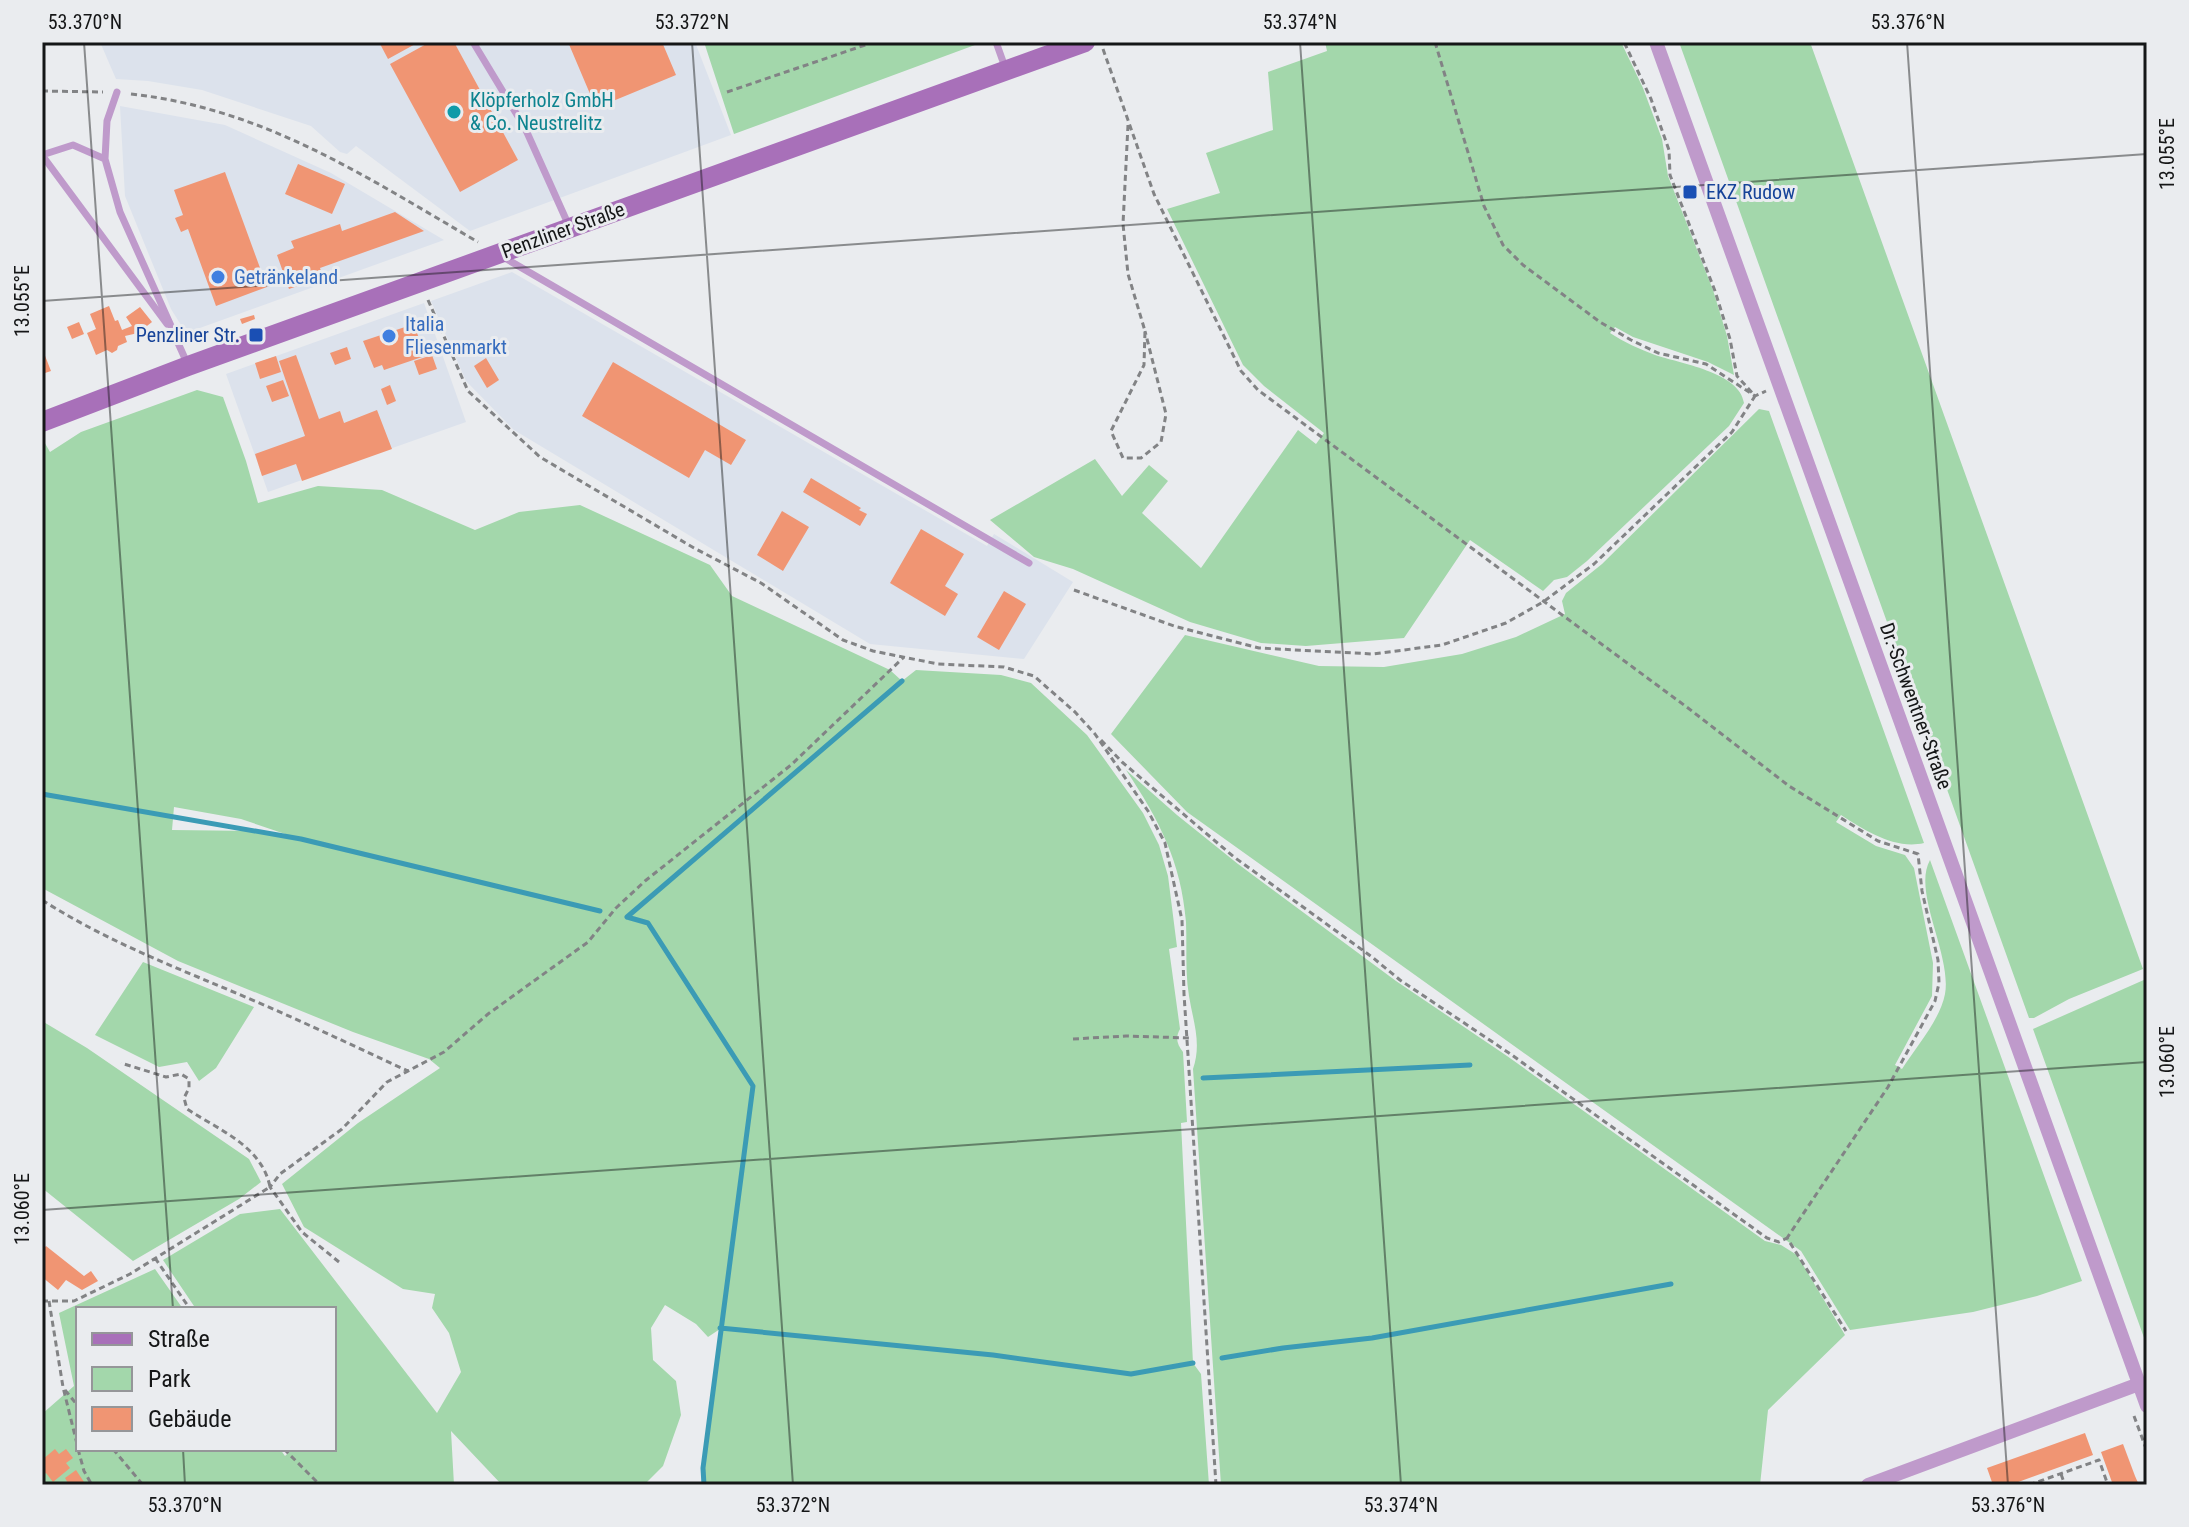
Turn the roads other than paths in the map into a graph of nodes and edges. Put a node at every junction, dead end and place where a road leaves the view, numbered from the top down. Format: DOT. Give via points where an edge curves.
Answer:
graph roads {
  1 [pos="473,42"];
  2 [pos="996,42"];
  3 [pos="1085,42"];
  4 [pos="1656,42"];
  5 [pos="1006,70"];
  6 [pos="117,92"];
  7 [pos="42,155"];
  8 [pos="105,159"];
  9 [pos="570,228"];
  10 [pos="498,254"];
  11 [pos="176,337"];
  12 [pos="188,366"];
  13 [pos="42,422"];
  14 [pos="1029,563"];
  15 [pos="2139,1384"];
  16 [pos="2147,1406"];
  17 [pos="1868,1485"];
  1 -- 9 [label="lane" via="525,128"];
  2 -- 5 [label="lane"];
  3 -- 5 [label="main road, Penzliner Straße"];
  4 -- 15 [label="street, Dr.-Schwentner-Straße"];
  5 -- 9 [label="main road, Penzliner Straße"];
  6 -- 8 [label="lane" via="107,121"];
  7 -- 8 [label="lane" via="73,145"];
  7 -- 11 [label="lane"];
  8 -- 11 [label="lane" via="120,212"];
  9 -- 10 [label="main road, Penzliner Straße"];
  10 -- 12 [label="main road, Penzliner Straße"];
  10 -- 14 [label="lane"];
  11 -- 12 [label="lane"];
  12 -- 13 [label="main road, Penzliner Straße"];
  15 -- 16 [label="street, Dr.-Schwentner-Straße"];
  15 -- 17 [label="street"];
}
